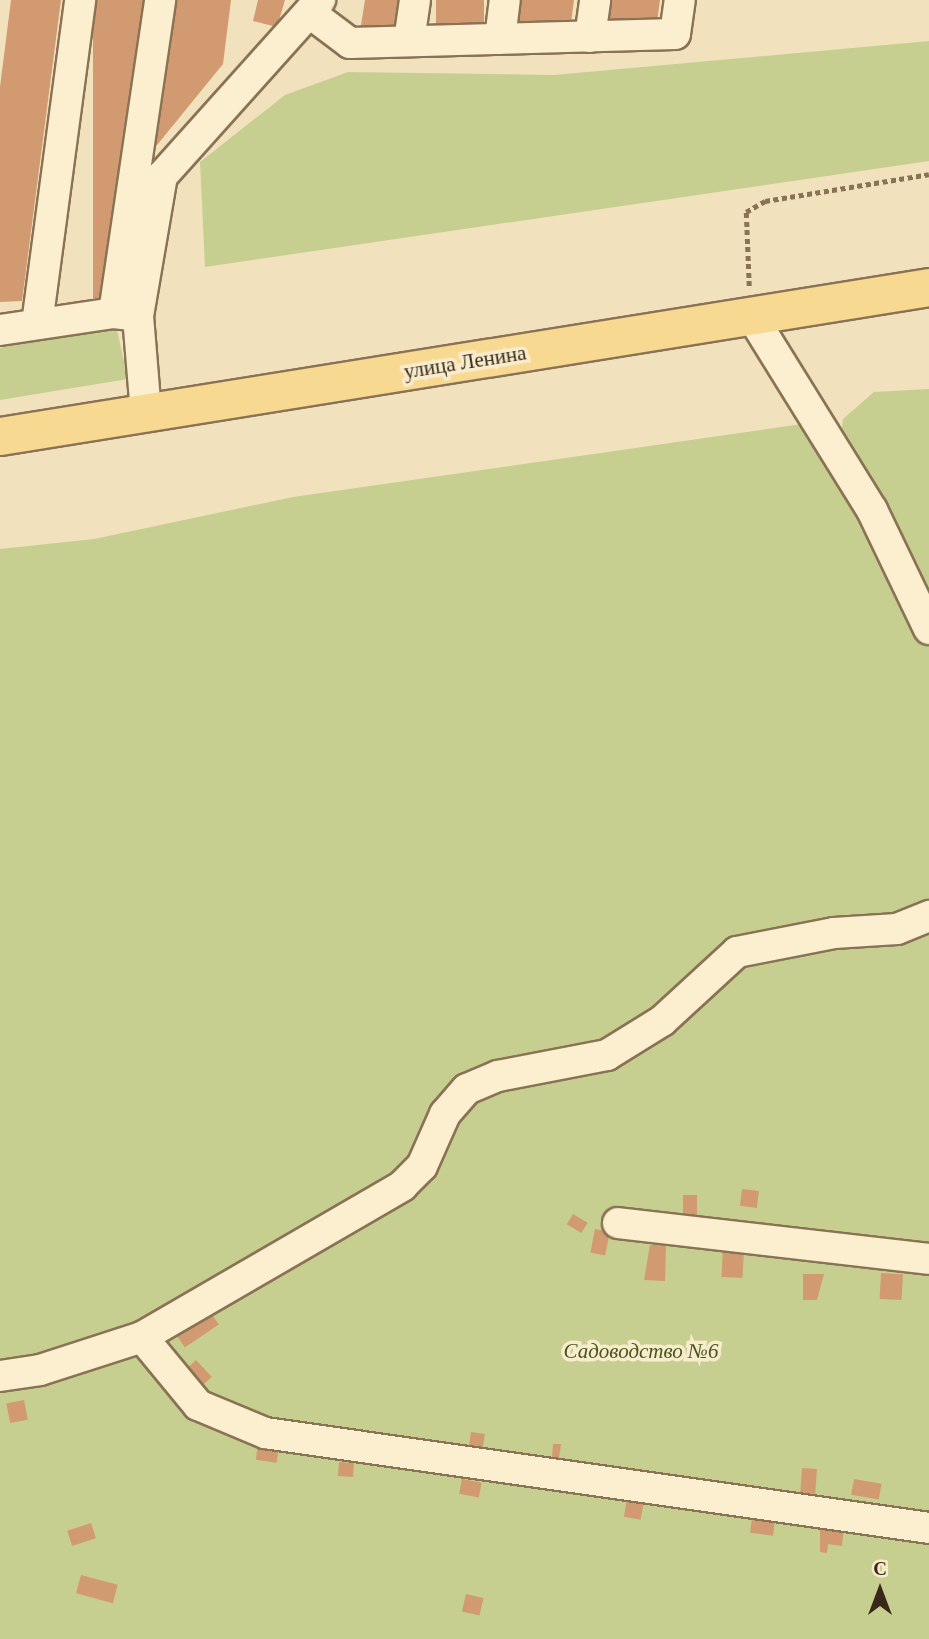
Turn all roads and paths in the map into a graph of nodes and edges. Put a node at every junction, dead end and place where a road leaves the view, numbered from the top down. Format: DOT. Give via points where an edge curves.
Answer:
graph roads {
  1 [pos="80,0"];
  2 [pos="160,0"];
  3 [pos="415,0"];
  4 [pos="505,0"];
  5 [pos="595,0"];
  6 [pos="680,0"];
  7 [pos="315,7"];
  8 [pos="590,37"];
  9 [pos="500,39"];
  10 [pos="409,41"];
  11 [pos="929,174"];
  12 [pos="929,287"];
  13 [pos="126,314"];
  14 [pos="751,315"];
  15 [pos="37,324"];
  16 [pos="0,330"];
  17 [pos="146,414"];
  18 [pos="0,436"];
  19 [pos="929,629"];
  20 [pos="929,916"];
  21 [pos="618,1223"];
  22 [pos="929,1259"];
  23 [pos="142,1337"];
  24 [pos="0,1376"];
  25 [pos="929,1528"];
  1 -- 15 [label="lane"];
  2 -- 13 [label="lane"];
  3 -- 10 [label="lane"];
  4 -- 9 [label="lane"];
  5 -- 8 [label="lane"];
  6 -- 8 [label="lane" via="676,34"];
  7 -- 10 [label="lane" via="351,43"];
  7 -- 13 [label="lane" via="162,176"];
  8 -- 9 [label="lane"];
  9 -- 10 [label="lane"];
  11 -- 14 [label="path" via="765,201 746,212"];
  12 -- 14 [label="main road, улица Ленина"];
  13 -- 15 [label="lane"];
  13 -- 17 [label="lane"];
  14 -- 17 [label="main road, улица Ленина"];
  14 -- 19 [label="lane" via="872,510"];
  15 -- 16 [label="lane"];
  17 -- 18 [label="main road, улица Ленина"];
  20 -- 23 [label="lane" via="897,929 834,933 737,952 662,1021 607,1055 498,1076 467,1089 446,1114 422,1166 402,1186"];
  21 -- 22 [label="lane"];
  23 -- 24 [label="lane" via="40,1370"];
  23 -- 25 [label="lane" via="198,1405 265,1433"];
}
